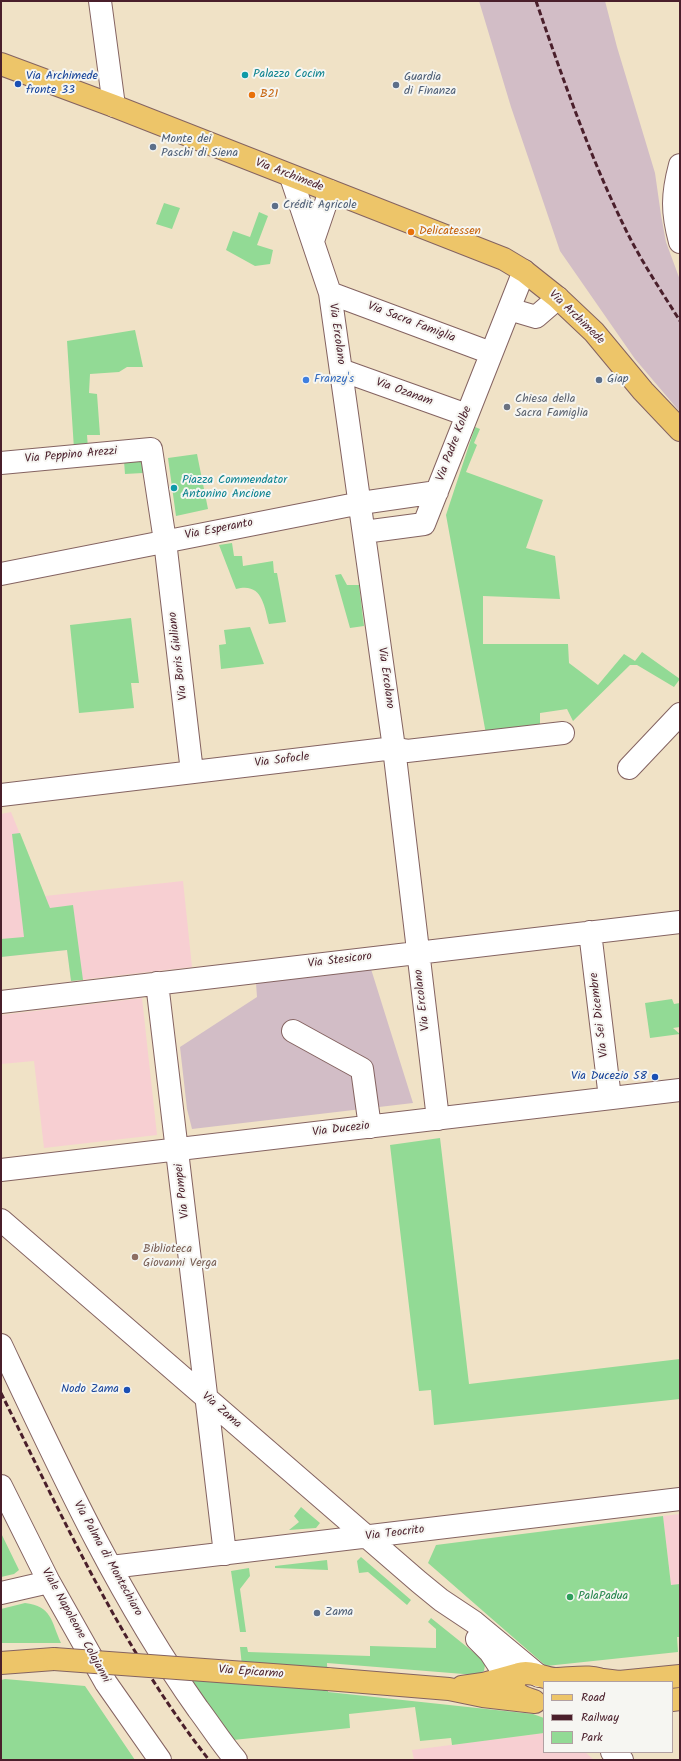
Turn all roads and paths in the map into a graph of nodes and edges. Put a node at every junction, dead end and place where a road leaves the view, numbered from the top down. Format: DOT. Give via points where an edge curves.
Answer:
graph roads {
  1 [pos="100,1"];
  2 [pos="1,64"];
  3 [pos="114,106"];
  4 [pos="680,165"];
  5 [pos="291,177"];
  6 [pos="330,191"];
  7 [pos="313,241"];
  8 [pos="680,242"];
  9 [pos="524,271"];
  10 [pos="330,293"];
  11 [pos="558,298"];
  12 [pos="509,309"];
  13 [pos="491,353"];
  14 [pos="341,370"];
  15 [pos="467,415"];
  16 [pos="680,430"];
  17 [pos="140,450"];
  18 [pos="1,463"];
  19 [pos="437,492"];
  20 [pos="361,503"];
  21 [pos="364,532"];
  22 [pos="166,541"];
  23 [pos="1,574"];
  24 [pos="680,714"];
  25 [pos="563,733"];
  26 [pos="394,748"];
  27 [pos="629,768"];
  28 [pos="192,772"];
  29 [pos="1,795"];
  30 [pos="680,922"];
  31 [pos="590,932"];
  32 [pos="418,952"];
  33 [pos="157,983"];
  34 [pos="1,1002"];
  35 [pos="293,1031"];
  36 [pos="680,1090"];
  37 [pos="610,1098"];
  38 [pos="438,1119"];
  39 [pos="370,1127"];
  40 [pos="178,1150"];
  41 [pos="1,1170"];
  42 [pos="1,1220"];
  43 [pos="1,1345"];
  44 [pos="207,1398"];
  45 [pos="1,1486"];
  46 [pos="680,1499"];
  47 [pos="368,1537"];
  48 [pos="226,1554"];
  49 [pos="111,1567"];
  50 [pos="49,1582"];
  51 [pos="1,1593"];
  52 [pos="441,1600"];
  53 [pos="1,1657"];
  54 [pos="54,1659"];
  55 [pos="1,1663"];
  56 [pos="515,1675"];
  57 [pos="680,1676"];
  58 [pos="604,1681"];
  59 [pos="629,1681"];
  60 [pos="449,1689"];
  61 [pos="540,1703"];
  62 [pos="613,1753"];
  63 [pos="160,1760"];
  64 [pos="236,1760"];
  65 [pos="622,1760"];
  1 -- 3 [label="street"];
  2 -- 3 [label="main road, Via Archimede"];
  3 -- 5 [label="main road, Via Archimede"];
  4 -- 8 [label="street" via="674,187 674,209"];
  5 -- 6 [label="main road, Via Archimede"];
  5 -- 7 [label="street, Via Ercolano"];
  6 -- 7 [label="street"];
  6 -- 9 [label="main road, Via Archimede" via="504,259"];
  7 -- 10 [label="street, Via Ercolano"];
  9 -- 11 [label="main road, Via Archimede"];
  9 -- 12 [label="street, Via Padre Kolbe"];
  10 -- 13 [label="street, Via Sacra Famiglia"];
  10 -- 14 [label="street, Via Ercolano"];
  11 -- 12 [label="street" via="536,317"];
  11 -- 16 [label="main road, Via Archimede" via="594,332 643,391"];
  12 -- 13 [label="street, Via Padre Kolbe"];
  13 -- 15 [label="street, Via Padre Kolbe"];
  14 -- 15 [label="street, Via Ozanam"];
  14 -- 20 [label="street, Via Ercolano"];
  15 -- 19 [label="street, Via Padre Kolbe"];
  17 -- 18 [label="street, Via Peppino Arezzi"];
  17 -- 22 [label="street, Via Boris Giuliano" via="151,449"];
  19 -- 20 [label="street, Via Esperanto"];
  19 -- 21 [label="street, Via Padre Kolbe" via="424,524"];
  20 -- 21 [label="street, Via Ercolano"];
  20 -- 22 [label="street, Via Esperanto"];
  21 -- 26 [label="street, Via Ercolano"];
  22 -- 23 [label="street, Via Esperanto"];
  22 -- 28 [label="street, Via Boris Giuliano"];
  24 -- 27 [label="street"];
  25 -- 26 [label="street, Via Sofocle" via="406,751"];
  26 -- 28 [label="street, Via Sofocle"];
  26 -- 32 [label="street, Via Ercolano"];
  28 -- 29 [label="street, Via Sofocle"];
  30 -- 31 [label="street, Via Stesicoro"];
  31 -- 32 [label="street, Via Stesicoro"];
  31 -- 37 [label="street, Via Sei Dicembre"];
  32 -- 33 [label="street, Via Stesicoro"];
  32 -- 38 [label="street, Via Ercolano"];
  33 -- 34 [label="street, Via Stesicoro"];
  33 -- 40 [label="street, Via Pompei"];
  35 -- 39 [label="street" via="362,1069"];
  36 -- 37 [label="street, Via Ducezio"];
  37 -- 38 [label="street, Via Ducezio"];
  38 -- 39 [label="street, Via Ducezio"];
  39 -- 40 [label="street, Via Ducezio"];
  40 -- 41 [label="street, Via Ducezio"];
  40 -- 44 [label="street, Via Pompei"];
  42 -- 44 [label="street, Via Zama"];
  43 -- 49 [label="street, Via Palma di Montechiaro" via="81,1512"];
  44 -- 47 [label="street, Via Zama"];
  44 -- 48 [label="street, Via Pompei"];
  45 -- 50 [label="street, Viale Napoleone Colajanni"];
  46 -- 47 [label="street, Via Teocrito"];
  47 -- 48 [label="street, Via Teocrito"];
  47 -- 52 [label="street, Via Zama"];
  48 -- 49 [label="street, Via Teocrito"];
  49 -- 64 [label="street, Via Palma di Montechiaro" via="150,1638"];
  50 -- 51 [label="street"];
  50 -- 63 [label="street, Viale Napoleone Colajanni" via="106,1683"];
  52 -- 56 [label="street"];
  52 -- 56 [label="street" via="474,1622"];
  53 -- 54 [label="main road"];
  54 -- 55 [label="main road"];
  54 -- 60 [label="main road, Via Epicarmo, bridge"];
  56 -- 58 [label="main road" via="572,1680 595,1677"];
  56 -- 60 [label="main road" via="483,1684"];
  56 -- 61 [label="main road" via="517,1694"];
  57 -- 59 [label="main road"];
  60 -- 61 [label="main road"];
  62 -- 65 [label="street"];
}
